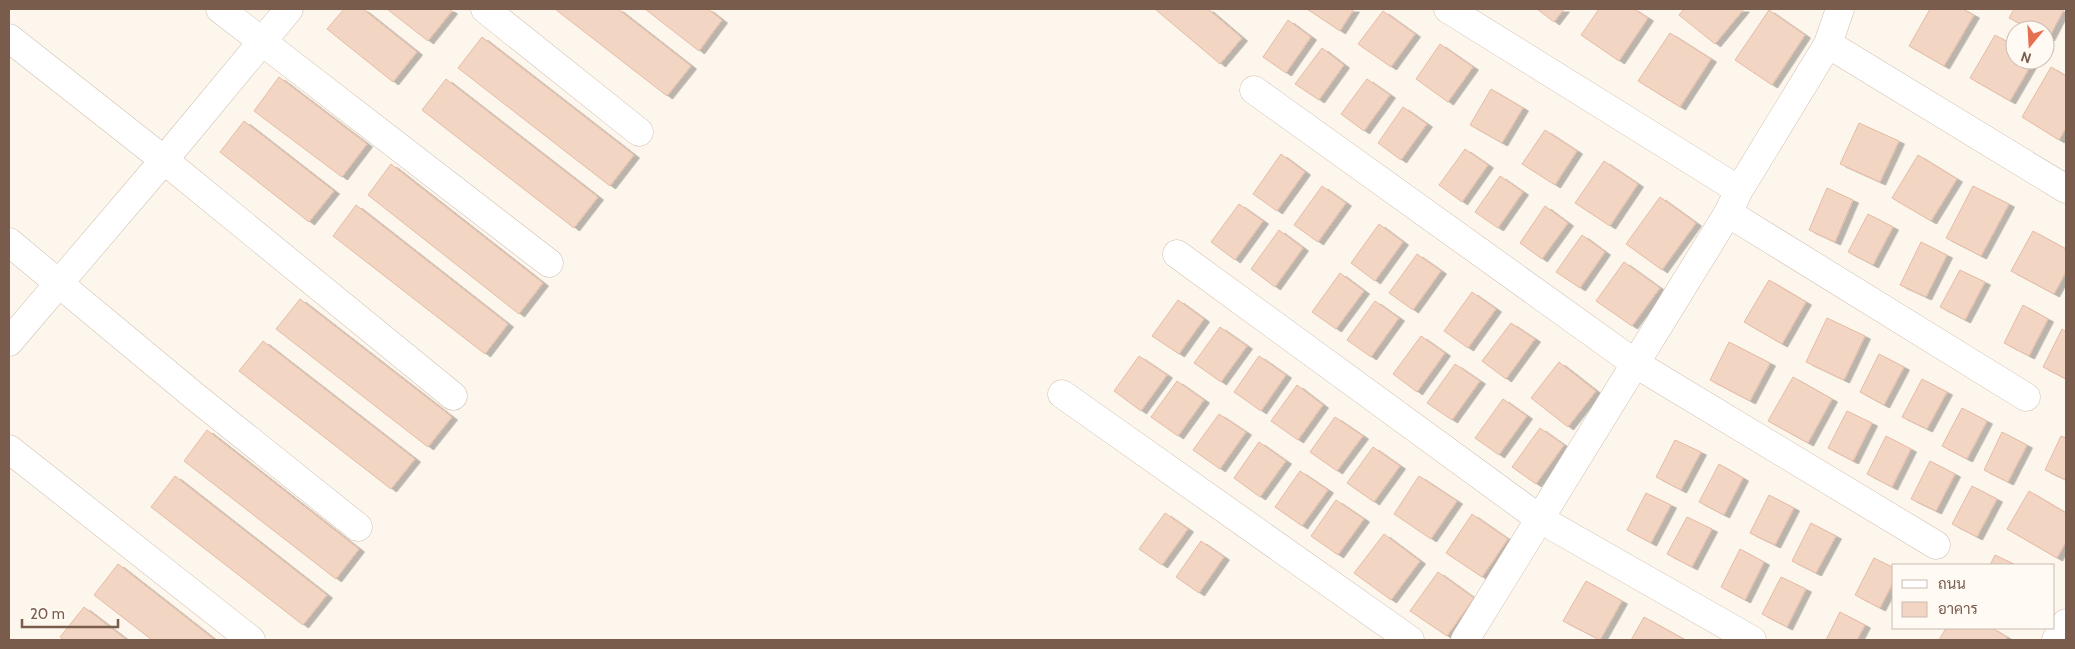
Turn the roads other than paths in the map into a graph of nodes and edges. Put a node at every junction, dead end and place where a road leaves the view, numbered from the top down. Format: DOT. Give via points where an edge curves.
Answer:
graph roads {
  1 [pos="220,9"];
  2 [pos="289,9"];
  3 [pos="485,9"];
  4 [pos="1448,9"];
  5 [pos="1840,9"];
  6 [pos="9,38"];
  7 [pos="262,43"];
  8 [pos="1828,44"];
  9 [pos="1254,90"];
  10 [pos="639,132"];
  11 [pos="164,160"];
  12 [pos="2066,189"];
  13 [pos="1734,201"];
  14 [pos="9,242"];
  15 [pos="1177,254"];
  16 [pos="549,263"];
  17 [pos="60,283"];
  18 [pos="9,342"];
  19 [pos="1636,364"];
  20 [pos="1062,394"];
  21 [pos="453,396"];
  22 [pos="2026,397"];
  23 [pos="9,449"];
  24 [pos="1540,519"];
  25 [pos="358,527"];
  26 [pos="1936,545"];
  27 [pos="251,640"];
  28 [pos="1410,640"];
  29 [pos="1465,640"];
  30 [pos="1752,640"];
  1 -- 7 [label="street"];
  2 -- 7 [label="street"];
  3 -- 10 [label="street"];
  4 -- 13 [label="street"];
  5 -- 8 [label="street"];
  6 -- 11 [label="street"];
  7 -- 11 [label="street"];
  7 -- 16 [label="street"];
  8 -- 12 [label="street"];
  8 -- 13 [label="street"];
  9 -- 19 [label="street"];
  11 -- 17 [label="street"];
  11 -- 21 [label="street"];
  13 -- 19 [label="street"];
  13 -- 22 [label="street"];
  14 -- 17 [label="street"];
  15 -- 24 [label="street"];
  17 -- 18 [label="street"];
  17 -- 25 [label="street"];
  19 -- 24 [label="street"];
  19 -- 26 [label="street"];
  20 -- 28 [label="street"];
  23 -- 27 [label="street"];
  24 -- 29 [label="street"];
  24 -- 30 [label="street"];
}
